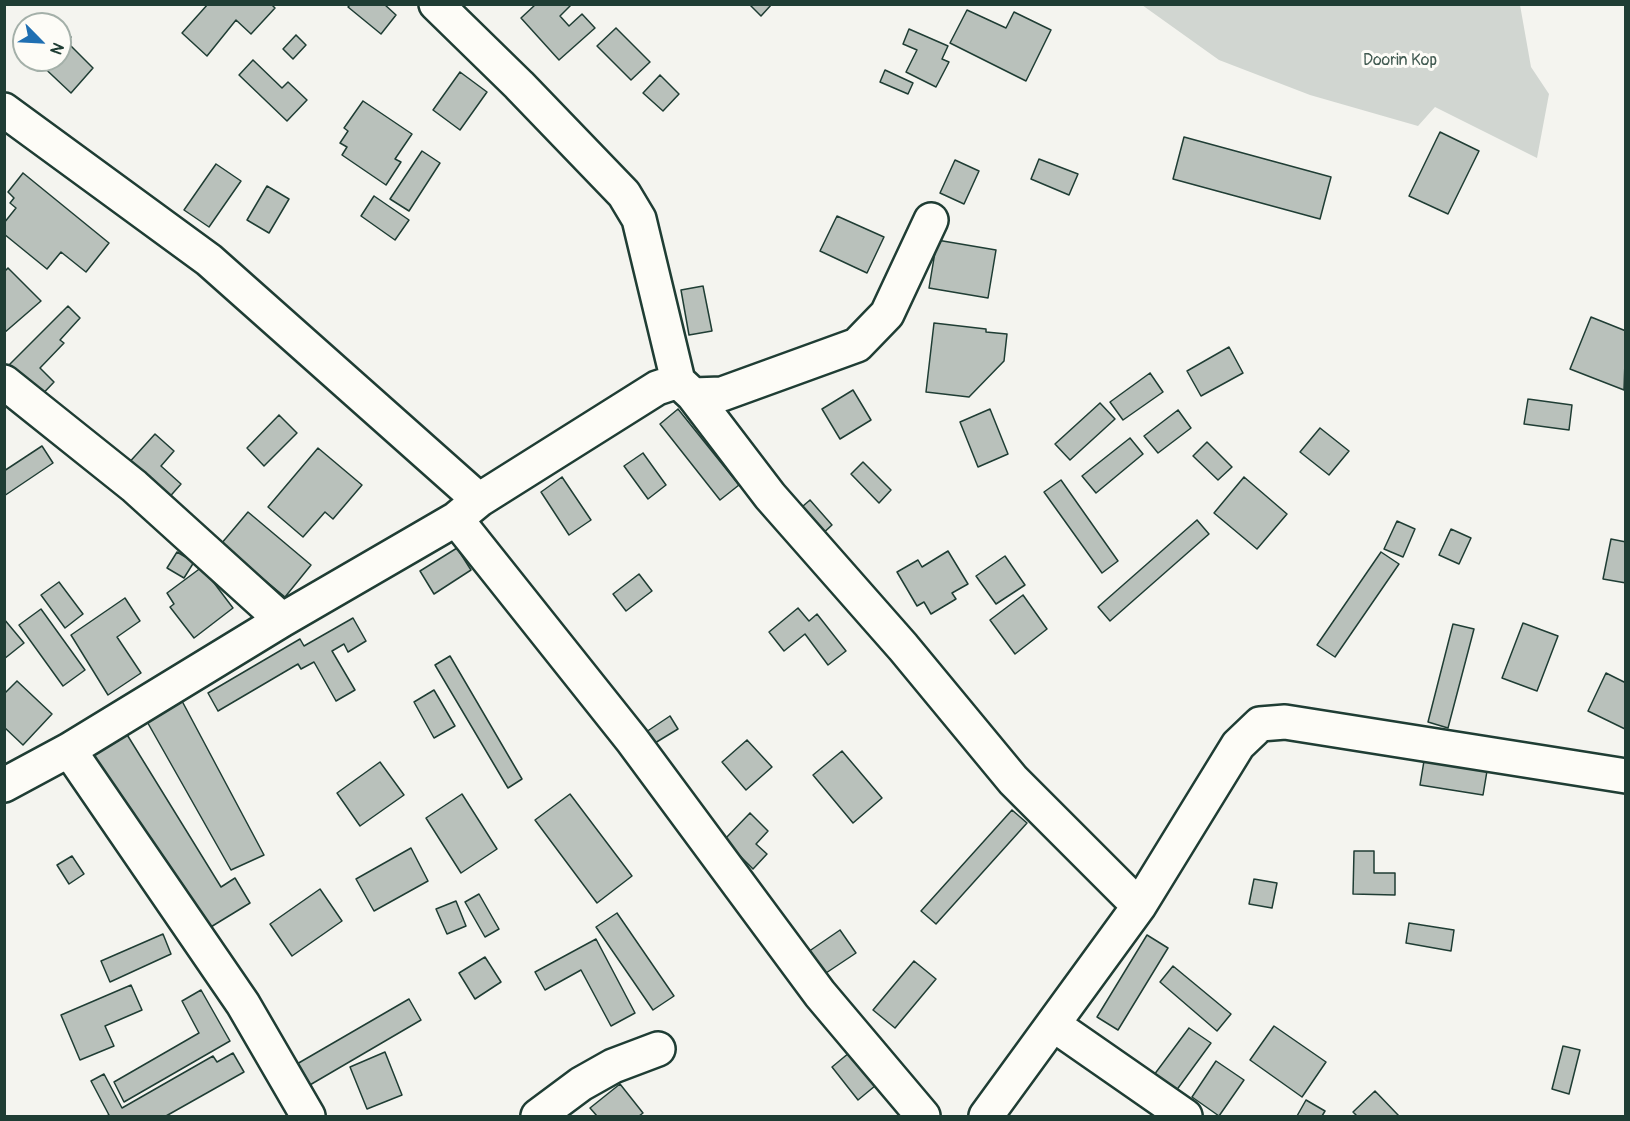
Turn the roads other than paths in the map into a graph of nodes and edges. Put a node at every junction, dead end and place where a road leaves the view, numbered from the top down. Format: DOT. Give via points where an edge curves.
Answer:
graph roads {
  1 [pos="437,5"];
  2 [pos="4,110"];
  3 [pos="930,220"];
  4 [pos="4,382"];
  5 [pos="686,388"];
  6 [pos="468,509"];
  7 [pos="282,620"];
  8 [pos="69,750"];
  9 [pos="9,774"];
  10 [pos="1626,776"];
  11 [pos="1139,906"];
  12 [pos="1054,1025"];
  13 [pos="658,1049"];
  14 [pos="308,1116"];
  15 [pos="538,1116"];
  16 [pos="922,1116"];
  17 [pos="987,1116"];
  18 [pos="1185,1116"];
  1 -- 5 [label="street" via="624,194 639,219"];
  2 -- 6 [label="street" via="209,260"];
  3 -- 5 [label="street" via="887,314 857,345 722,394"];
  4 -- 7 [label="street" via="134,486"];
  5 -- 6 [label="street" via="657,388"];
  5 -- 11 [label="street" via="770,496 1013,780"];
  6 -- 7 [label="street"];
  6 -- 16 [label="street" via="820,994"];
  7 -- 8 [label="street"];
  8 -- 9 [label="street"];
  8 -- 14 [label="street" via="243,1004"];
  10 -- 11 [label="street" via="1285,722 1260,724 1238,745"];
  11 -- 12 [label="street"];
  12 -- 17 [label="street"];
  12 -- 18 [label="street"];
  13 -- 15 [label="street" via="589,1079"];
}
